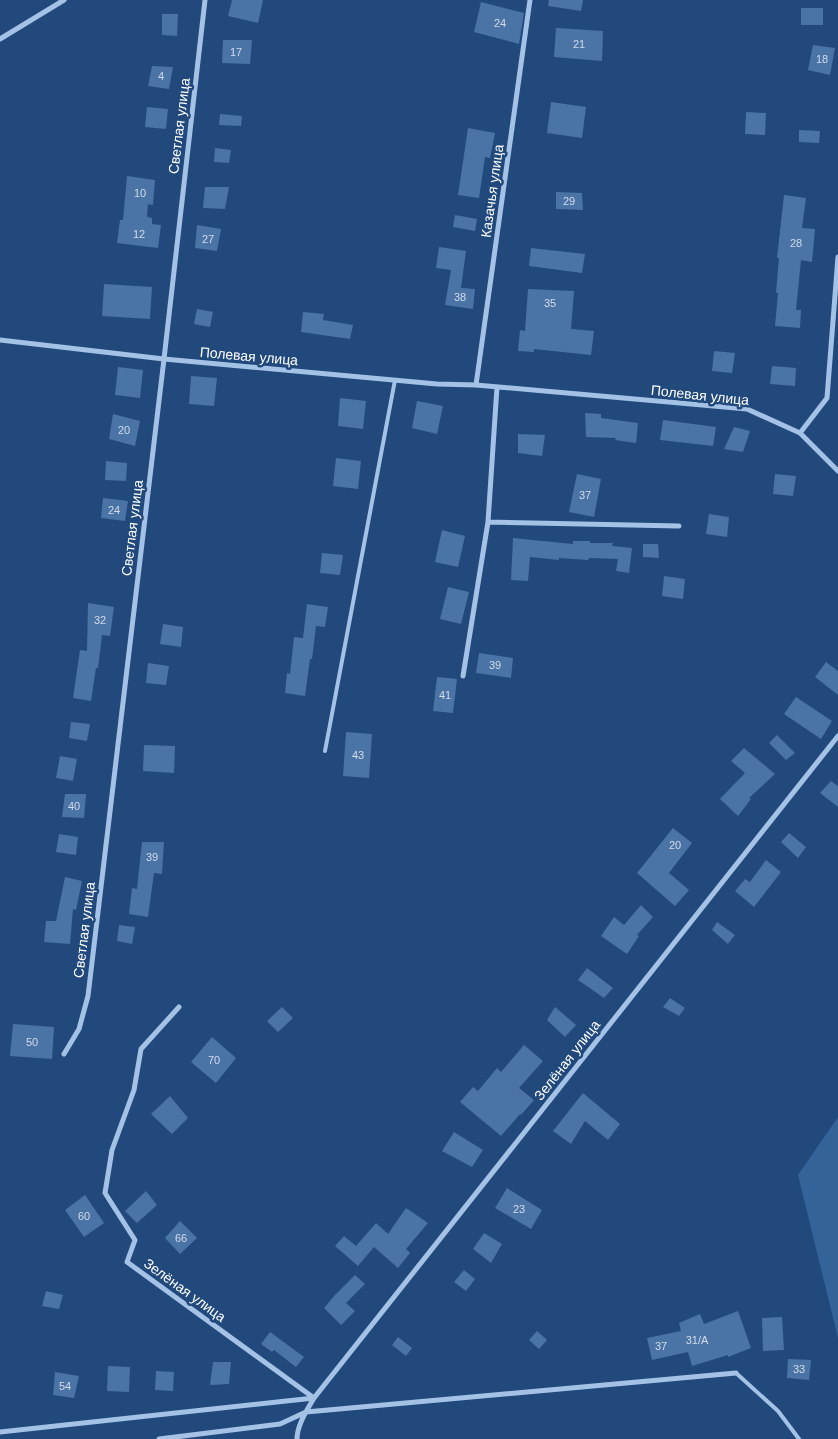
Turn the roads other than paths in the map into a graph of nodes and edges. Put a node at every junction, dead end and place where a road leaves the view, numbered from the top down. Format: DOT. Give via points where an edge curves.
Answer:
graph roads {
  1 [pos="64,0"];
  2 [pos="205,0"];
  3 [pos="530,0"];
  4 [pos="0,39"];
  5 [pos="838,257"];
  6 [pos="0,340"];
  7 [pos="164,359"];
  8 [pos="395,380"];
  9 [pos="476,385"];
  10 [pos="497,387"];
  11 [pos="800,433"];
  12 [pos="838,471"];
  13 [pos="488,522"];
  14 [pos="679,526"];
  15 [pos="463,676"];
  16 [pos="838,736"];
  17 [pos="325,751"];
  18 [pos="179,1007"];
  19 [pos="64,1054"];
  20 [pos="736,1373"];
  21 [pos="314,1398"];
  22 [pos="306,1412"];
  23 [pos="0,1432"];
  24 [pos="159,1439"];
  25 [pos="297,1439"];
  26 [pos="799,1439"];
  1 -- 4 [label="street"];
  2 -- 7 [label="street, Светлая улица"];
  3 -- 9 [label="street, Казачья улица"];
  5 -- 11 [label="street" via="827,398"];
  6 -- 7 [label="street, Полевая улица"];
  7 -- 8 [label="street, Полевая улица"];
  7 -- 19 [label="street, Светлая улица" via="88,996 79,1029"];
  8 -- 9 [label="street, Полевая улица"];
  8 -- 17 [label="lane"];
  9 -- 10 [label="street, Полевая улица"];
  10 -- 11 [label="street, Полевая улица" via="747,409"];
  10 -- 13 [label="street"];
  11 -- 12 [label="street"];
  13 -- 14 [label="street"];
  13 -- 15 [label="street"];
  16 -- 21 [label="street, Зелёная улица"];
  18 -- 21 [label="street, Зелёная улица" via="141,1049 134,1090 112,1150 105,1193 135,1240 127,1262"];
  20 -- 22 [label="street"];
  20 -- 26 [label="lane" via="778,1411"];
  21 -- 22 [label="street, Зелёная улица"];
  21 -- 23 [label="street"];
  22 -- 24 [label="street" via="280,1424"];
  22 -- 25 [label="street, Зелёная улица"];
}
